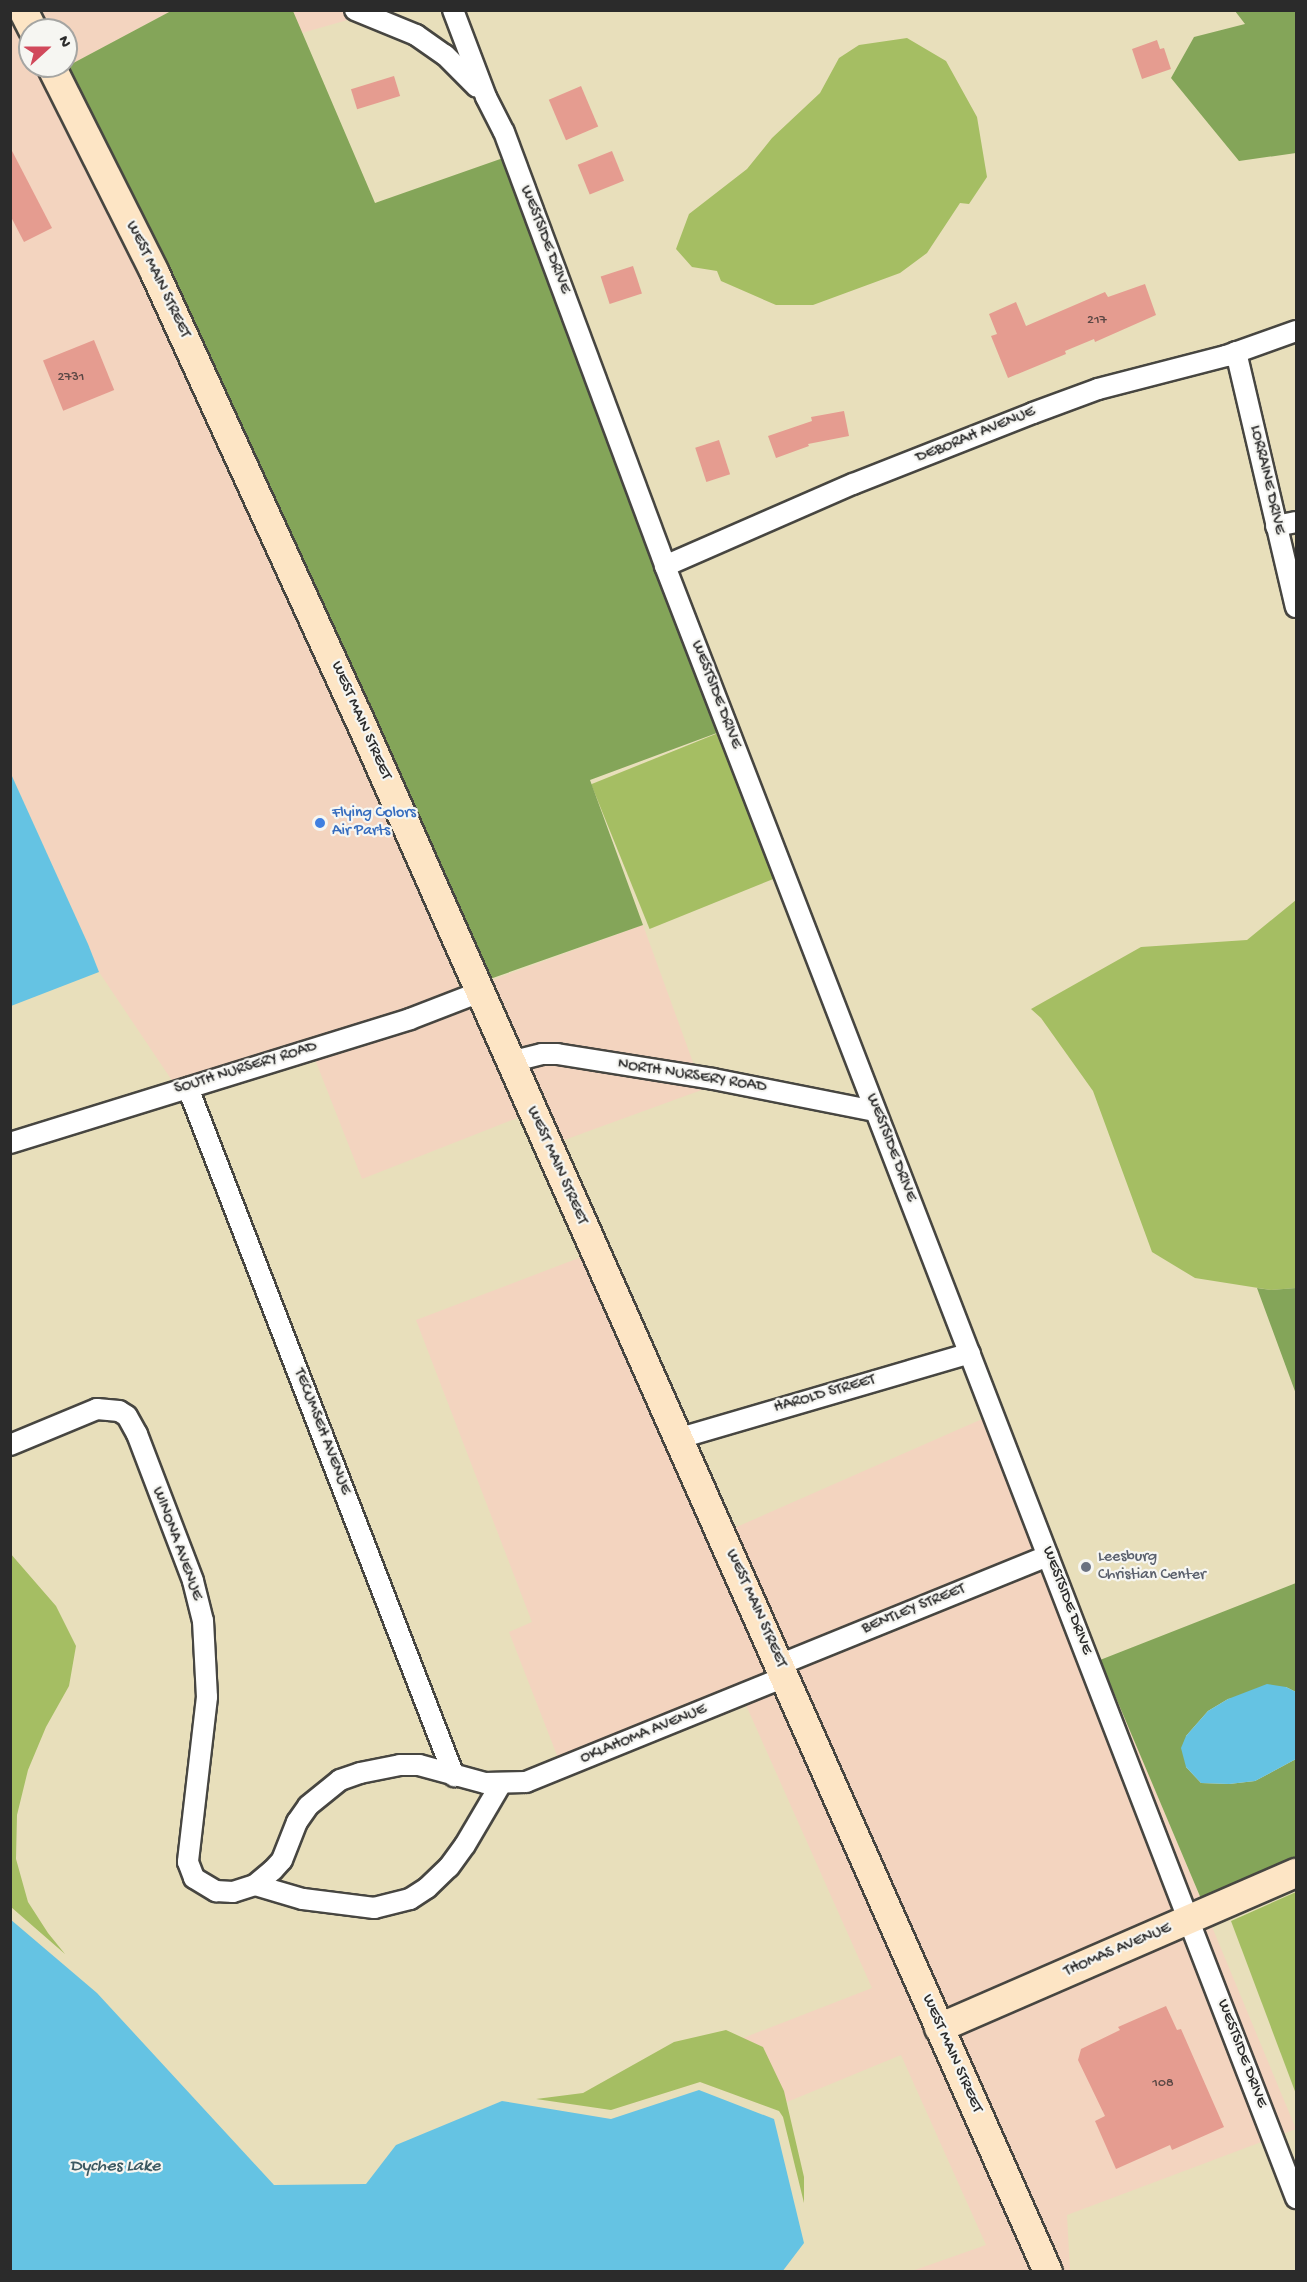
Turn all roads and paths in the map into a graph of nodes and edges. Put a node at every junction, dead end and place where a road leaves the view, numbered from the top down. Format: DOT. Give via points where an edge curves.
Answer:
graph roads {
  1 [pos="453,10"];
  2 [pos="357,11"];
  3 [pos="57,78"];
  4 [pos="486,97"];
  5 [pos="1296,331"];
  6 [pos="1236,352"];
  7 [pos="1296,522"];
  8 [pos="1276,525"];
  9 [pos="665,566"];
  10 [pos="1296,607"];
  11 [pos="480,992"];
  12 [pos="510,1062"];
  13 [pos="188,1088"];
  14 [pos="874,1111"];
  15 [pos="10,1143"];
  16 [pos="970,1353"];
  17 [pos="680,1438"];
  18 [pos="10,1445"];
  19 [pos="1048,1556"];
  20 [pos="782,1671"];
  21 [pos="454,1776"];
  22 [pos="501,1784"];
  23 [pos="1296,1873"];
  24 [pos="255,1885"];
  25 [pos="1190,1920"];
  26 [pos="939,2028"];
  27 [pos="1296,2198"];
  28 [pos="1048,2271"];
  1 -- 4 [label="street, WESTSIDE DRIVE"];
  2 -- 4 [label="street, WESTSIDE DRIVE" via="416,35 466,74"];
  3 -- 11 [label="main road, WEST MAIN STREET" via="159,282"];
  4 -- 9 [label="street, WESTSIDE DRIVE" via="507,141"];
  5 -- 6 [label="street, DEBORAH AVENUE"];
  6 -- 8 [label="street, LORRAINE DRIVE"];
  6 -- 9 [label="street, DEBORAH AVENUE" via="1098,389 1033,413 853,484"];
  7 -- 8 [label="street"];
  8 -- 10 [label="street, LORRAINE DRIVE"];
  9 -- 14 [label="street, WESTSIDE DRIVE"];
  11 -- 12 [label="main road, WEST MAIN STREET"];
  11 -- 13 [label="street, SOUTH NURSERY ROAD" via="410,1019"];
  12 -- 14 [label="street, NORTH NURSERY ROAD" via="556,1054 713,1079"];
  12 -- 17 [label="main road, WEST MAIN STREET"];
  13 -- 15 [label="street, SOUTH NURSERY ROAD"];
  13 -- 21 [label="street, TECUMSEH AVENUE"];
  14 -- 16 [label="street, WESTSIDE DRIVE"];
  16 -- 17 [label="street, HAROLD STREET"];
  16 -- 19 [label="street, WESTSIDE DRIVE"];
  17 -- 20 [label="main road, WEST MAIN STREET"];
  18 -- 24 [label="street, WINONA AVENUE" via="97,1409 119,1411 127,1416 193,1581 202,1621 207,1697 189,1870 199,1882 216,1891 233,1892"];
  19 -- 20 [label="street, BENTLEY STREET"];
  19 -- 25 [label="street, WESTSIDE DRIVE"];
  20 -- 22 [label="street, OKLAHOMA AVENUE" via="526,1782"];
  20 -- 26 [label="main road, WEST MAIN STREET"];
  21 -- 22 [label="street, OKLAHOMA AVENUE"];
  21 -- 24 [label="street, OKLAHOMA AVENUE" via="419,1765 400,1765 340,1780 308,1806 282,1860"];
  22 -- 24 [label="street" via="449,1866 411,1899 374,1908 347,1906"];
  23 -- 25 [label="main road, THOMAS AVENUE"];
  25 -- 26 [label="main road, THOMAS AVENUE"];
  25 -- 27 [label="street, WESTSIDE DRIVE"];
  26 -- 28 [label="main road, WEST MAIN STREET"];
}
